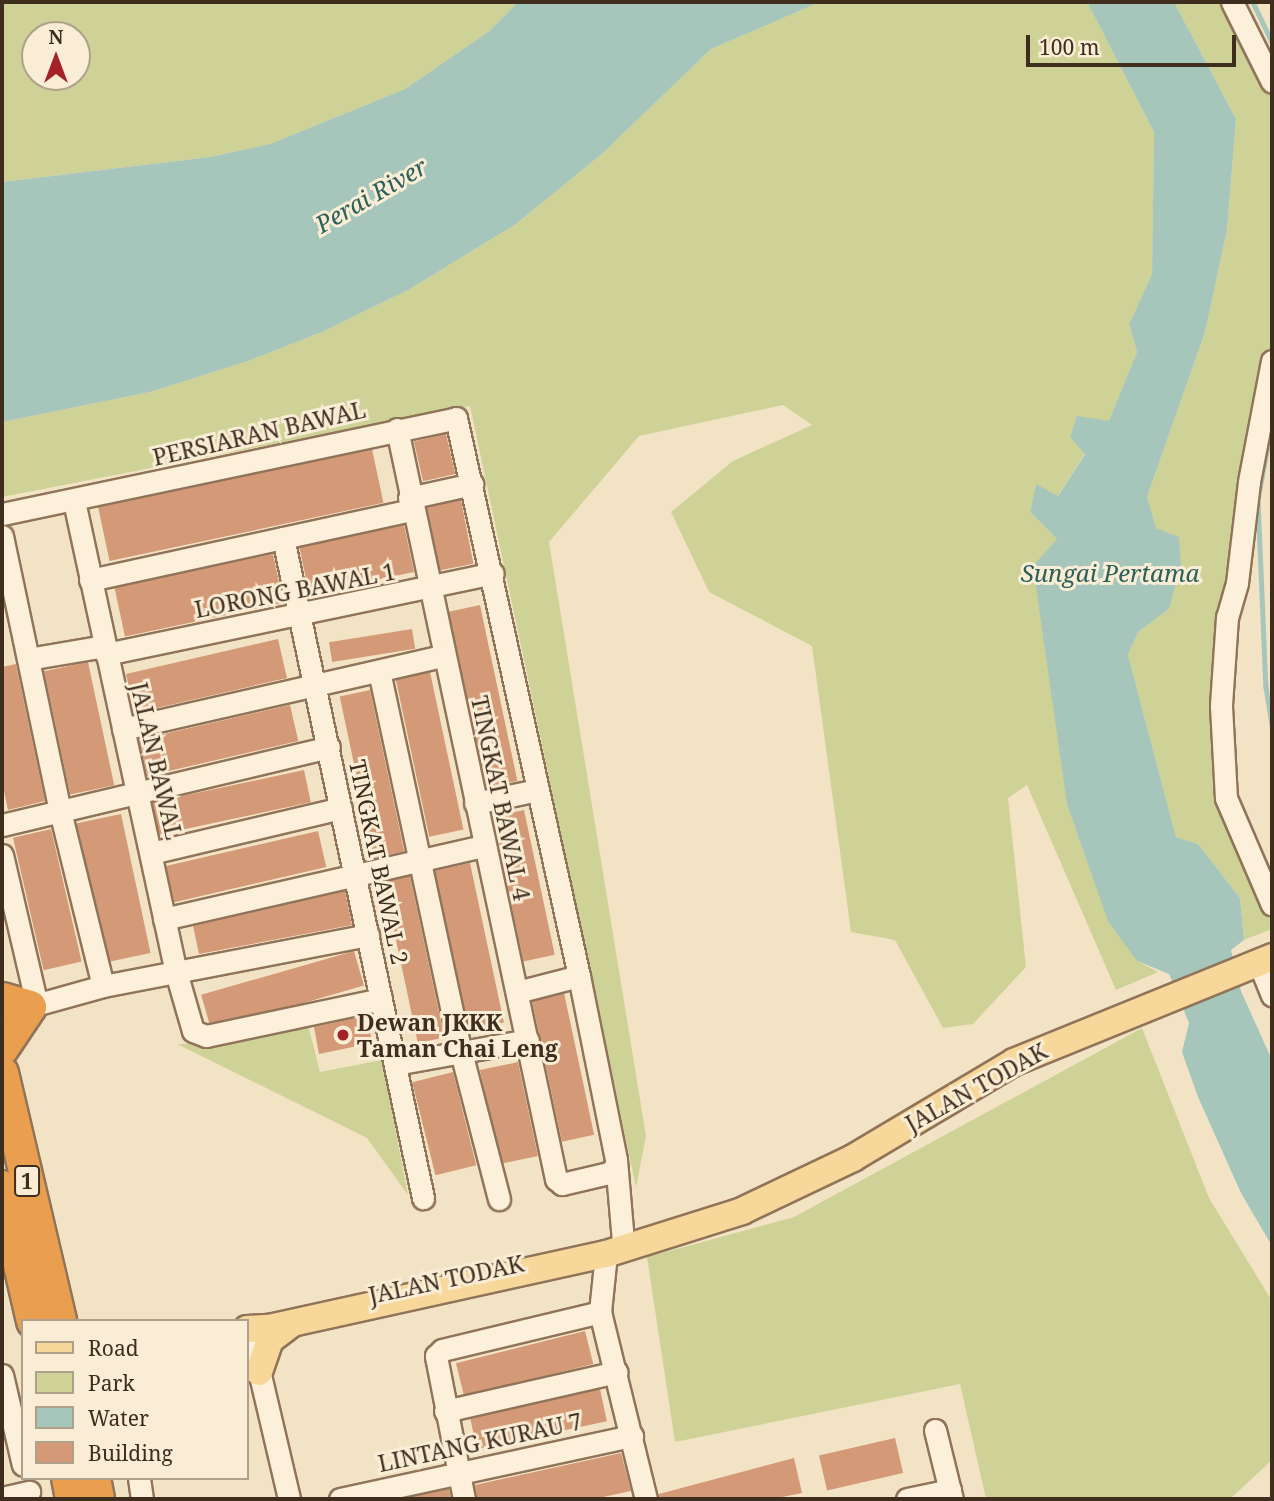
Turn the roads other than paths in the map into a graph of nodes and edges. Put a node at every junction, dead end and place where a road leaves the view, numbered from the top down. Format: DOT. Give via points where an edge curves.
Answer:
graph roads {
  1 [pos="1232,2"];
  2 [pos="1272,82"];
  3 [pos="1272,361"];
  4 [pos="397,429"];
  5 [pos="472,484"];
  6 [pos="74,502"];
  7 [pos="411,504"];
  8 [pos="2,514"];
  9 [pos="2,536"];
  10 [pos="283,538"];
  11 [pos="493,573"];
  12 [pos="90,580"];
  13 [pos="428,590"];
  14 [pos="301,615"];
  15 [pos="105,650"];
  16 [pos="442,656"];
  17 [pos="28,659"];
  18 [pos="379,671"];
  19 [pos="316,685"];
  20 [pos="123,729"];
  21 [pos="329,747"];
  22 [pos="538,790"];
  23 [pos="136,795"];
  24 [pos="475,803"];
  25 [pos="341,808"];
  26 [pos="60,811"];
  27 [pos="2,825"];
  28 [pos="484,846"];
  29 [pos="150,853"];
  30 [pos="2,855"];
  31 [pos="423,861"];
  32 [pos="356,877"];
  33 [pos="1272,905"];
  34 [pos="164,919"];
  35 [pos="368,935"];
  36 [pos="1260,962"];
  37 [pos="176,972"];
  38 [pos="579,976"];
  39 [pos="103,986"];
  40 [pos="517,992"];
  41 [pos="1272,995"];
  42 [pos="381,999"];
  43 [pos="18,1006"];
  44 [pos="528,1040"];
  45 [pos="2,1049"];
  46 [pos="461,1052"];
  47 [pos="395,1064"];
  48 [pos="2,1073"];
  49 [pos="615,1167"];
  50 [pos="2,1187"];
  51 [pos="422,1198"];
  52 [pos="499,1199"];
  53 [pos="614,1248"];
  54 [pos="600,1312"];
  55 [pos="33,1319"];
  56 [pos="60,1319"];
  57 [pos="293,1323"];
  58 [pos="248,1329"];
  59 [pos="618,1372"];
  60 [pos="254,1375"];
  61 [pos="2,1376"];
  62 [pos="445,1411"];
  63 [pos="935,1430"];
  64 [pos="632,1436"];
  65 [pos="21,1457"];
  66 [pos="458,1474"];
  67 [pos="68,1480"];
  68 [pos="94,1480"];
  69 [pos="139,1480"];
  70 [pos="28,1490"];
  71 [pos="951,1494"];
  72 [pos="2,1498"];
  73 [pos="639,1498"];
  74 [pos="72,1499"];
  75 [pos="98,1499"];
  76 [pos="142,1499"];
  77 [pos="289,1499"];
  78 [pos="340,1499"];
  79 [pos="464,1499"];
  80 [pos="907,1499"];
  1 -- 2 [label="street"];
  3 -- 33 [label="street" via="1249,482 1237,583 1227,617 1221,706 1226,798"];
  4 -- 5 [label="street, PERSIARAN BAWAL" via="456,418"];
  4 -- 6 [label="street, PERSIARAN BAWAL"];
  4 -- 7 [label="street, TINGKAT BAWAL 4"];
  5 -- 7 [label="street"];
  5 -- 11 [label="street"];
  6 -- 8 [label="street, PERSIARAN BAWAL"];
  6 -- 12 [label="street, JALAN BAWAL"];
  7 -- 10 [label="street"];
  7 -- 13 [label="street, TINGKAT BAWAL 4"];
  9 -- 17 [label="street"];
  10 -- 12 [label="street"];
  10 -- 14 [label="street, TINGKAT BAWAL 2"];
  11 -- 13 [label="street, LORONG BAWAL 1"];
  11 -- 22 [label="street"];
  12 -- 15 [label="street, JALAN BAWAL"];
  13 -- 14 [label="street, LORONG BAWAL 1"];
  13 -- 16 [label="street, TINGKAT BAWAL 4"];
  14 -- 15 [label="street, LORONG BAWAL 1"];
  14 -- 19 [label="street, TINGKAT BAWAL 2"];
  15 -- 17 [label="street, LORONG BAWAL 1"];
  15 -- 20 [label="street, JALAN BAWAL"];
  16 -- 18 [label="street"];
  16 -- 24 [label="street, TINGKAT BAWAL 4"];
  17 -- 26 [label="street"];
  18 -- 19 [label="street"];
  18 -- 31 [label="street"];
  19 -- 20 [label="street"];
  19 -- 21 [label="street, TINGKAT BAWAL 2"];
  20 -- 23 [label="street, JALAN BAWAL"];
  21 -- 23 [label="street"];
  21 -- 25 [label="street, TINGKAT BAWAL 2"];
  22 -- 24 [label="street"];
  22 -- 38 [label="street"];
  23 -- 26 [label="street"];
  23 -- 29 [label="street, JALAN BAWAL"];
  24 -- 28 [label="street, TINGKAT BAWAL 4"];
  25 -- 29 [label="street"];
  25 -- 32 [label="street, TINGKAT BAWAL 2"];
  26 -- 27 [label="street"];
  26 -- 39 [label="street"];
  28 -- 31 [label="street"];
  28 -- 40 [label="street, TINGKAT BAWAL 4"];
  29 -- 34 [label="street, JALAN BAWAL"];
  30 -- 43 [label="street"];
  31 -- 32 [label="street"];
  31 -- 46 [label="street"];
  32 -- 34 [label="street"];
  32 -- 35 [label="street, TINGKAT BAWAL 2"];
  34 -- 37 [label="street, JALAN BAWAL"];
  35 -- 37 [label="street"];
  35 -- 42 [label="street, TINGKAT BAWAL 2"];
  36 -- 41 [label="street"];
  36 -- 53 [label="main road, JALAN TODAK" via="1014,1062 853,1158 780,1195 687,1231"];
  37 -- 39 [label="street"];
  37 -- 42 [label="street, JALAN BAWAL" via="193,1031 206,1036"];
  38 -- 40 [label="street"];
  38 -- 49 [label="street"];
  39 -- 43 [label="street"];
  40 -- 44 [label="street, TINGKAT BAWAL 4"];
  42 -- 47 [label="street, TINGKAT BAWAL 2"];
  43 -- 45 [label="highway"];
  44 -- 46 [label="street"];
  44 -- 49 [label="street, TINGKAT BAWAL 4" via="556,1179 562,1184 609,1173"];
  46 -- 47 [label="street"];
  46 -- 52 [label="street"];
  47 -- 51 [label="street, TINGKAT BAWAL 2"];
  48 -- 56 [label="highway, 1"];
  49 -- 53 [label="street" via="623,1206"];
  50 -- 55 [label="highway, 1"];
  53 -- 54 [label="street"];
  53 -- 57 [label="main road, JALAN TODAK"];
  53 -- 58 [label="main road, JALAN TODAK" via="279,1315"];
  54 -- 59 [label="street"];
  54 -- 62 [label="street" via="442,1350 434,1363"];
  57 -- 58 [label="main road, JALAN TODAK"];
  57 -- 60 [label="main road" via="270,1340"];
  58 -- 60 [label="street"];
  59 -- 62 [label="street"];
  59 -- 64 [label="street"];
  60 -- 77 [label="street"];
  61 -- 65 [label="street"];
  62 -- 66 [label="street"];
  63 -- 71 [label="street"];
  64 -- 66 [label="street, LINTANG KURAU 7"];
  64 -- 73 [label="street"];
  66 -- 78 [label="street, LINTANG KURAU 7"];
  66 -- 79 [label="street"];
  67 -- 74 [label="highway"];
  68 -- 75 [label="highway"];
  69 -- 76 [label="street"];
  70 -- 72 [label="street"];
  71 -- 80 [label="street"];
}
